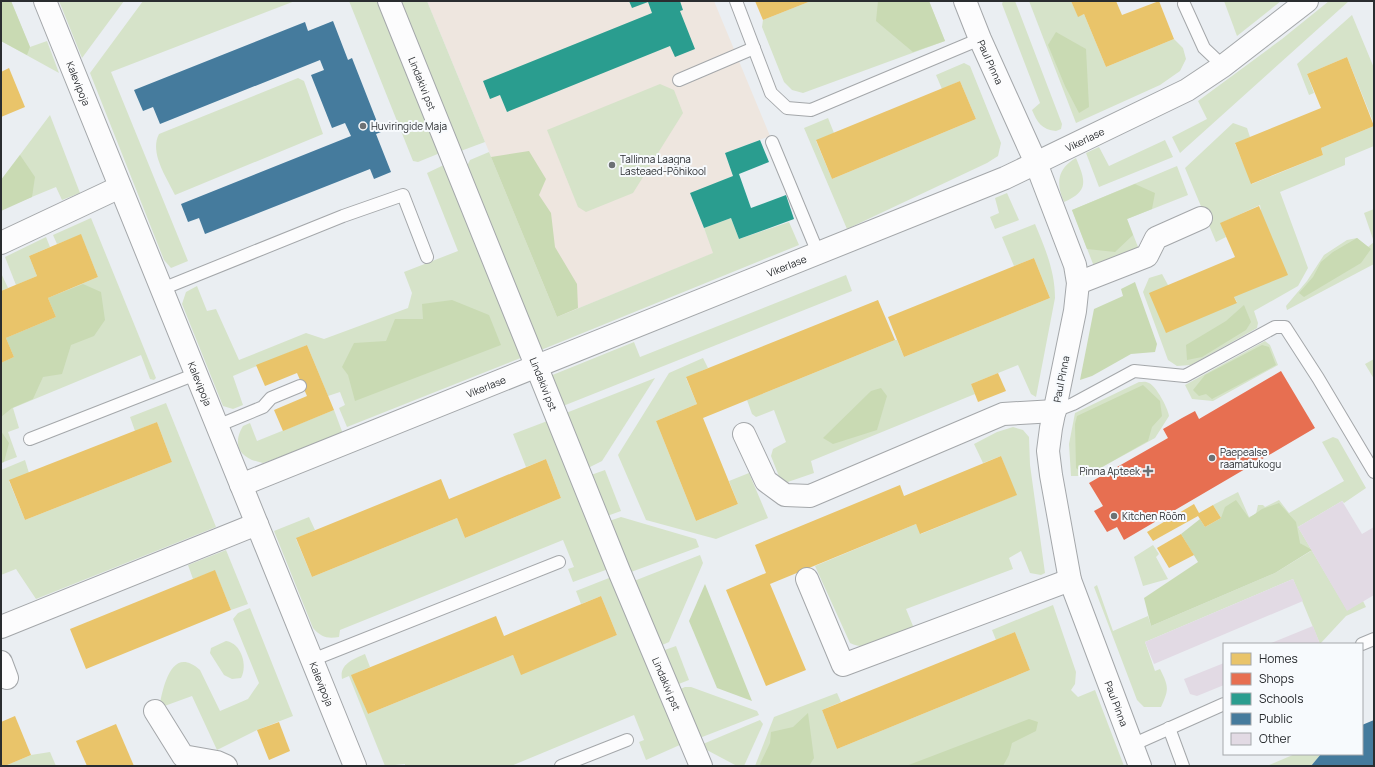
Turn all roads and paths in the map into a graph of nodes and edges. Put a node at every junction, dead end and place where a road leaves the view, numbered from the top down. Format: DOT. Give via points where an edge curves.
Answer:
graph roads {
  1 [pos="45,1"];
  2 [pos="389,1"];
  3 [pos="736,1"];
  4 [pos="965,1"];
  5 [pos="1308,1"];
  6 [pos="1184,4"];
  7 [pos="980,39"];
  8 [pos="754,48"];
  9 [pos="1223,66"];
  10 [pos="679,80"];
  11 [pos="772,142"];
  12 [pos="1036,163"];
  13 [pos="120,187"];
  14 [pos="1201,218"];
  15 [pos="1,243"];
  16 [pos="818,253"];
  17 [pos="427,257"];
  18 [pos="1078,283"];
  19 [pos="162,289"];
  20 [pos="538,366"];
  21 [pos="196,374"];
  22 [pos="300,386"];
  23 [pos="1055,410"];
  24 [pos="217,426"];
  25 [pos="744,434"];
  26 [pos="30,439"];
  27 [pos="1374,472"];
  28 [pos="241,485"];
  29 [pos="257,524"];
  30 [pos="560,562"];
  31 [pos="807,579"];
  32 [pos="1070,580"];
  33 [pos="1,627"];
  34 [pos="1374,639"];
  35 [pos="1363,644"];
  36 [pos="312,660"];
  37 [pos="1223,704"];
  38 [pos="155,711"];
  39 [pos="1169,728"];
  40 [pos="627,740"];
  41 [pos="1132,745"];
  42 [pos="226,766"];
  43 [pos="355,766"];
  44 [pos="561,766"];
  45 [pos="701,766"];
  46 [pos="1140,766"];
  47 [pos="1183,766"];
  1 -- 13 [label="street, Kalevipoja"];
  2 -- 20 [label="street, Lindakivi pst"];
  3 -- 8 [label="lane"];
  4 -- 7 [label="street, Paul Pinna"];
  5 -- 9 [label="street, Vikerlase"];
  6 -- 9 [label="lane" via="1204,48"];
  7 -- 8 [label="lane" via="812,110 787,108 771,93"];
  7 -- 12 [label="street, Paul Pinna"];
  8 -- 10 [label="lane"];
  9 -- 12 [label="street, Vikerlase" via="1187,90"];
  11 -- 16 [label="lane"];
  12 -- 16 [label="street, Vikerlase" via="1005,178"];
  12 -- 18 [label="street, Paul Pinna" via="1076,265"];
  13 -- 15 [label="street"];
  13 -- 19 [label="street, Kalevipoja"];
  14 -- 18 [label="street" via="1156,238 1147,256"];
  16 -- 20 [label="street, Vikerlase"];
  17 -- 19 [label="lane" via="403,195"];
  18 -- 23 [label="street, Paul Pinna"];
  19 -- 21 [label="street, Kalevipoja"];
  20 -- 28 [label="street, Vikerlase"];
  20 -- 45 [label="street, Lindakivi pst" via="619,571"];
  21 -- 24 [label="street, Kalevipoja"];
  21 -- 26 [label="lane"];
  22 -- 24 [label="lane" via="271,398 263,407"];
  23 -- 25 [label="street" via="1003,414 810,496 785,495 766,481"];
  23 -- 27 [label="lane" via="1073,404 1134,371 1186,376 1275,327 1285,327"];
  23 -- 32 [label="street, Paul Pinna" via="1049,457"];
  24 -- 28 [label="street, Kalevipoja"];
  28 -- 29 [label="street, Kalevipoja"];
  29 -- 33 [label="street"];
  29 -- 36 [label="street, Kalevipoja"];
  30 -- 36 [label="lane"];
  31 -- 32 [label="street" via="843,665"];
  32 -- 41 [label="street, Paul Pinna"];
  34 -- 35 [label="lane"];
  36 -- 43 [label="street, Kalevipoja"];
  37 -- 39 [label="lane"];
  38 -- 42 [label="street" via="183,756"];
  39 -- 41 [label="lane"];
  39 -- 47 [label="lane"];
  40 -- 44 [label="lane"];
  41 -- 46 [label="street, Paul Pinna"];
}
